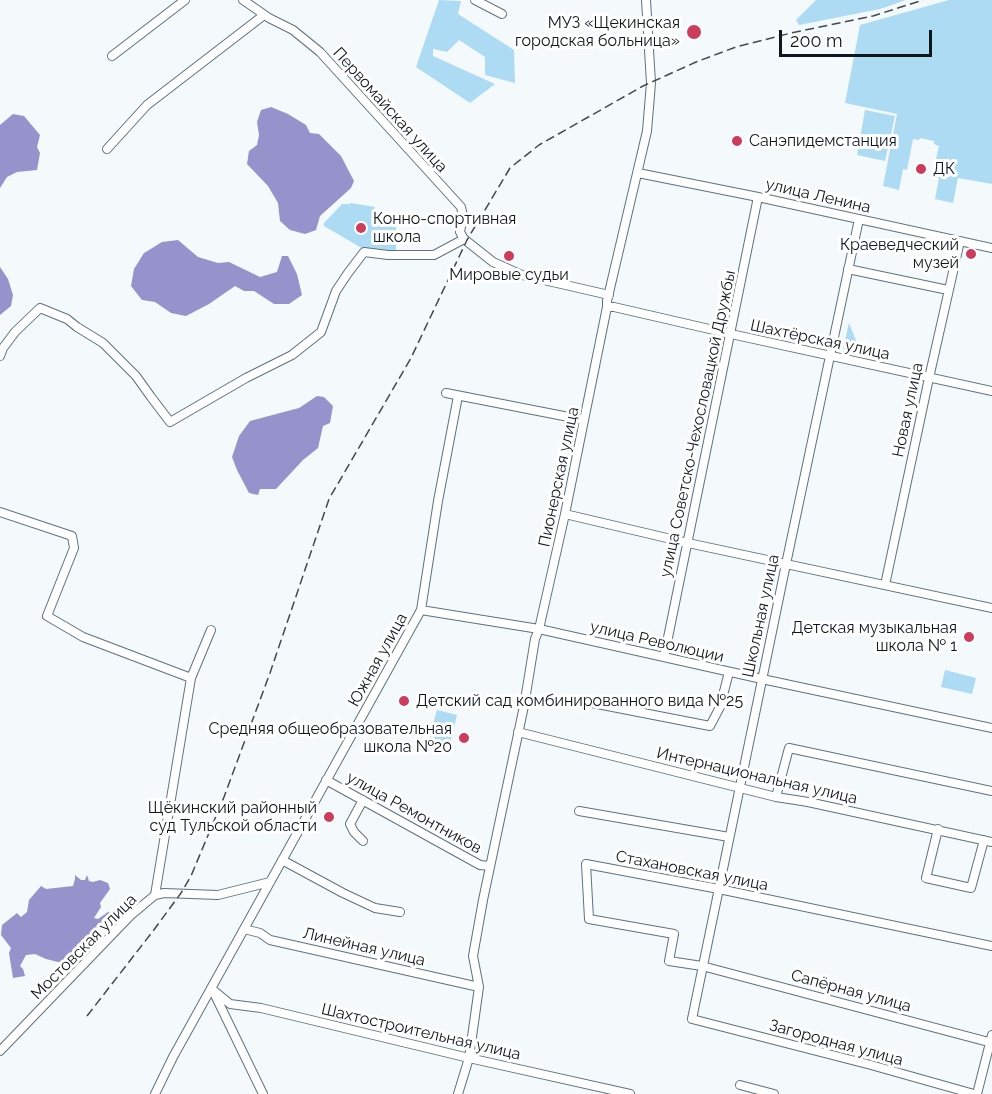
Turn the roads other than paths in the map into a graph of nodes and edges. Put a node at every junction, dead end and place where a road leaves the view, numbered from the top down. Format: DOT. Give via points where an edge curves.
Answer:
graph roads {
  1 [pos="185,0"];
  2 [pos="243,0"];
  3 [pos="475,0"];
  4 [pos="646,0"];
  5 [pos="502,14"];
  6 [pos="264,15"];
  7 [pos="112,56"];
  8 [pos="106,149"];
  9 [pos="638,173"];
  10 [pos="758,197"];
  11 [pos="859,219"];
  12 [pos="466,240"];
  13 [pos="960,241"];
  14 [pos="992,248"];
  15 [pos="848,269"];
  16 [pos="948,291"];
  17 [pos="609,295"];
  18 [pos="608,307"];
  19 [pos="731,334"];
  20 [pos="830,355"];
  21 [pos="0,356"];
  22 [pos="929,378"];
  23 [pos="992,391"];
  24 [pos="446,393"];
  25 [pos="458,396"];
  26 [pos="584,420"];
  27 [pos="0,512"];
  28 [pos="565,514"];
  29 [pos="688,543"];
  30 [pos="786,564"];
  31 [pos="885,585"];
  32 [pos="992,608"];
  33 [pos="421,610"];
  34 [pos="539,629"];
  35 [pos="211,630"];
  36 [pos="664,657"];
  37 [pos="729,672"];
  38 [pos="191,678"];
  39 [pos="762,679"];
  40 [pos="587,702"];
  41 [pos="992,728"];
  42 [pos="518,732"];
  43 [pos="326,780"];
  44 [pos="739,788"];
  45 [pos="992,791"];
  46 [pos="776,797"];
  47 [pos="363,800"];
  48 [pos="579,811"];
  49 [pos="938,830"];
  50 [pos="729,837"];
  51 [pos="363,841"];
  52 [pos="988,841"];
  53 [pos="282,860"];
  54 [pos="490,866"];
  55 [pos="270,882"];
  56 [pos="719,889"];
  57 [pos="155,895"];
  58 [pos="400,912"];
  59 [pos="244,929"];
  60 [pos="992,946"];
  61 [pos="702,966"];
  62 [pos="479,987"];
  63 [pos="212,988"];
  64 [pos="692,1019"];
  65 [pos="991,1040"];
  66 [pos="0,1051"];
  67 [pos="469,1058"];
  68 [pos="740,1085"];
  69 [pos="155,1094"];
  70 [pos="263,1094"];
  71 [pos="458,1094"];
  72 [pos="630,1094"];
  73 [pos="774,1094"];
  74 [pos="975,1094"];
  1 -- 7 [label="street"];
  2 -- 6 [label="street, Первомайская улица"];
  3 -- 5 [label="street"];
  4 -- 9 [label="street, Пионерская улица" via="651,83"];
  6 -- 8 [label="street" via="147,105"];
  6 -- 12 [label="street, Первомайская улица" via="293,30 320,52 460,207 460,232"];
  9 -- 10 [label="street, улица Ленина"];
  9 -- 17 [label="street, Пионерская улица"];
  10 -- 11 [label="street, улица Ленина"];
  10 -- 19 [label="street, улица Советско-Чехословацкой Дружбы"];
  11 -- 13 [label="street, улица Ленина"];
  11 -- 15 [label="street, Школьная улица"];
  12 -- 17 [label="street" via="493,262 522,275"];
  12 -- 21 [label="street" via="434,255 363,252 336,291 321,332 292,355 170,422 136,375 103,343 67,319 40,308 15,332"];
  13 -- 14 [label="street, улица Ленина"];
  13 -- 16 [label="street, Новая улица"];
  15 -- 16 [label="street"];
  15 -- 20 [label="street, Школьная улица"];
  16 -- 22 [label="street, Новая улица"];
  17 -- 18 [label="street, Пионерская улица"];
  18 -- 19 [label="street, Шахтёрская улица"];
  18 -- 26 [label="street, Пионерская улица"];
  19 -- 20 [label="street, Шахтёрская улица"];
  19 -- 29 [label="street, улица Советско-Чехословацкой Дружбы"];
  20 -- 22 [label="street, Шахтёрская улица"];
  20 -- 30 [label="street, Школьная улица"];
  22 -- 23 [label="street, Шахтёрская улица"];
  22 -- 31 [label="street, Новая улица"];
  24 -- 25 [label="street"];
  25 -- 26 [label="street"];
  25 -- 33 [label="street, Южная улица"];
  26 -- 28 [label="street, Пионерская улица"];
  27 -- 38 [label="street" via="72,536 74,548 47,616 83,637"];
  28 -- 29 [label="street"];
  28 -- 34 [label="street, Пионерская улица"];
  29 -- 30 [label="street"];
  29 -- 36 [label="street, улица Советско-Чехословацкой Дружбы"];
  30 -- 31 [label="street"];
  30 -- 39 [label="street, Школьная улица"];
  31 -- 32 [label="street"];
  33 -- 34 [label="street, улица Революции"];
  33 -- 43 [label="street, Южная улица"];
  34 -- 36 [label="street, улица Революции"];
  34 -- 42 [label="street, Пионерская улица"];
  35 -- 38 [label="street"];
  36 -- 37 [label="street, улица Революции"];
  37 -- 39 [label="street, улица Революции"];
  37 -- 40 [label="street" via="720,707 710,726"];
  38 -- 57 [label="street"];
  39 -- 41 [label="street, улица Революции"];
  39 -- 44 [label="street, Школьная улица"];
  42 -- 44 [label="street, Интернациональная улица"];
  42 -- 54 [label="street, Пионерская улица"];
  43 -- 47 [label="street, улица Ремонтников"];
  43 -- 53 [label="street, Южная улица"];
  44 -- 46 [label="street, Интернациональная улица"];
  44 -- 50 [label="street, Школьная улица"];
  45 -- 46 [label="street" via="789,748"];
  46 -- 49 [label="street, Интернациональная улица"];
  47 -- 51 [label="street" via="350,824"];
  47 -- 54 [label="street, улица Ремонтников" via="480,865"];
  48 -- 50 [label="street"];
  49 -- 52 [label="street, Интернациональная улица"];
  49 -- 52 [label="street" via="926,878 971,888"];
  50 -- 56 [label="street, Школьная улица"];
  53 -- 55 [label="street, Южная улица"];
  53 -- 58 [label="street" via="375,908"];
  54 -- 62 [label="street, Пионерская улица" via="473,956"];
  55 -- 57 [label="street, Мостовская улица" via="218,895"];
  55 -- 59 [label="street, Южная улица"];
  56 -- 60 [label="street, Стахановская улица"];
  56 -- 61 [label="street, Школьная улица"];
  56 -- 61 [label="street, Стахановская улица" via="586,864 589,919 674,934 669,961"];
  57 -- 66 [label="street, Мостовская улица"];
  59 -- 62 [label="street, Линейная улица" via="270,940"];
  59 -- 63 [label="street, Южная улица"];
  61 -- 64 [label="street, Школьная улица"];
  61 -- 65 [label="street, Сапёрная улица"];
  62 -- 67 [label="street"];
  63 -- 67 [label="street, Шахтостроительная улица" via="230,1004"];
  63 -- 69 [label="street, Южная улица"];
  63 -- 70 [label="street"];
  64 -- 74 [label="street, Загородная улица"];
  65 -- 74 [label="street"];
  67 -- 71 [label="street"];
  67 -- 72 [label="street, Шахтостроительная улица"];
  68 -- 73 [label="street"];
}
